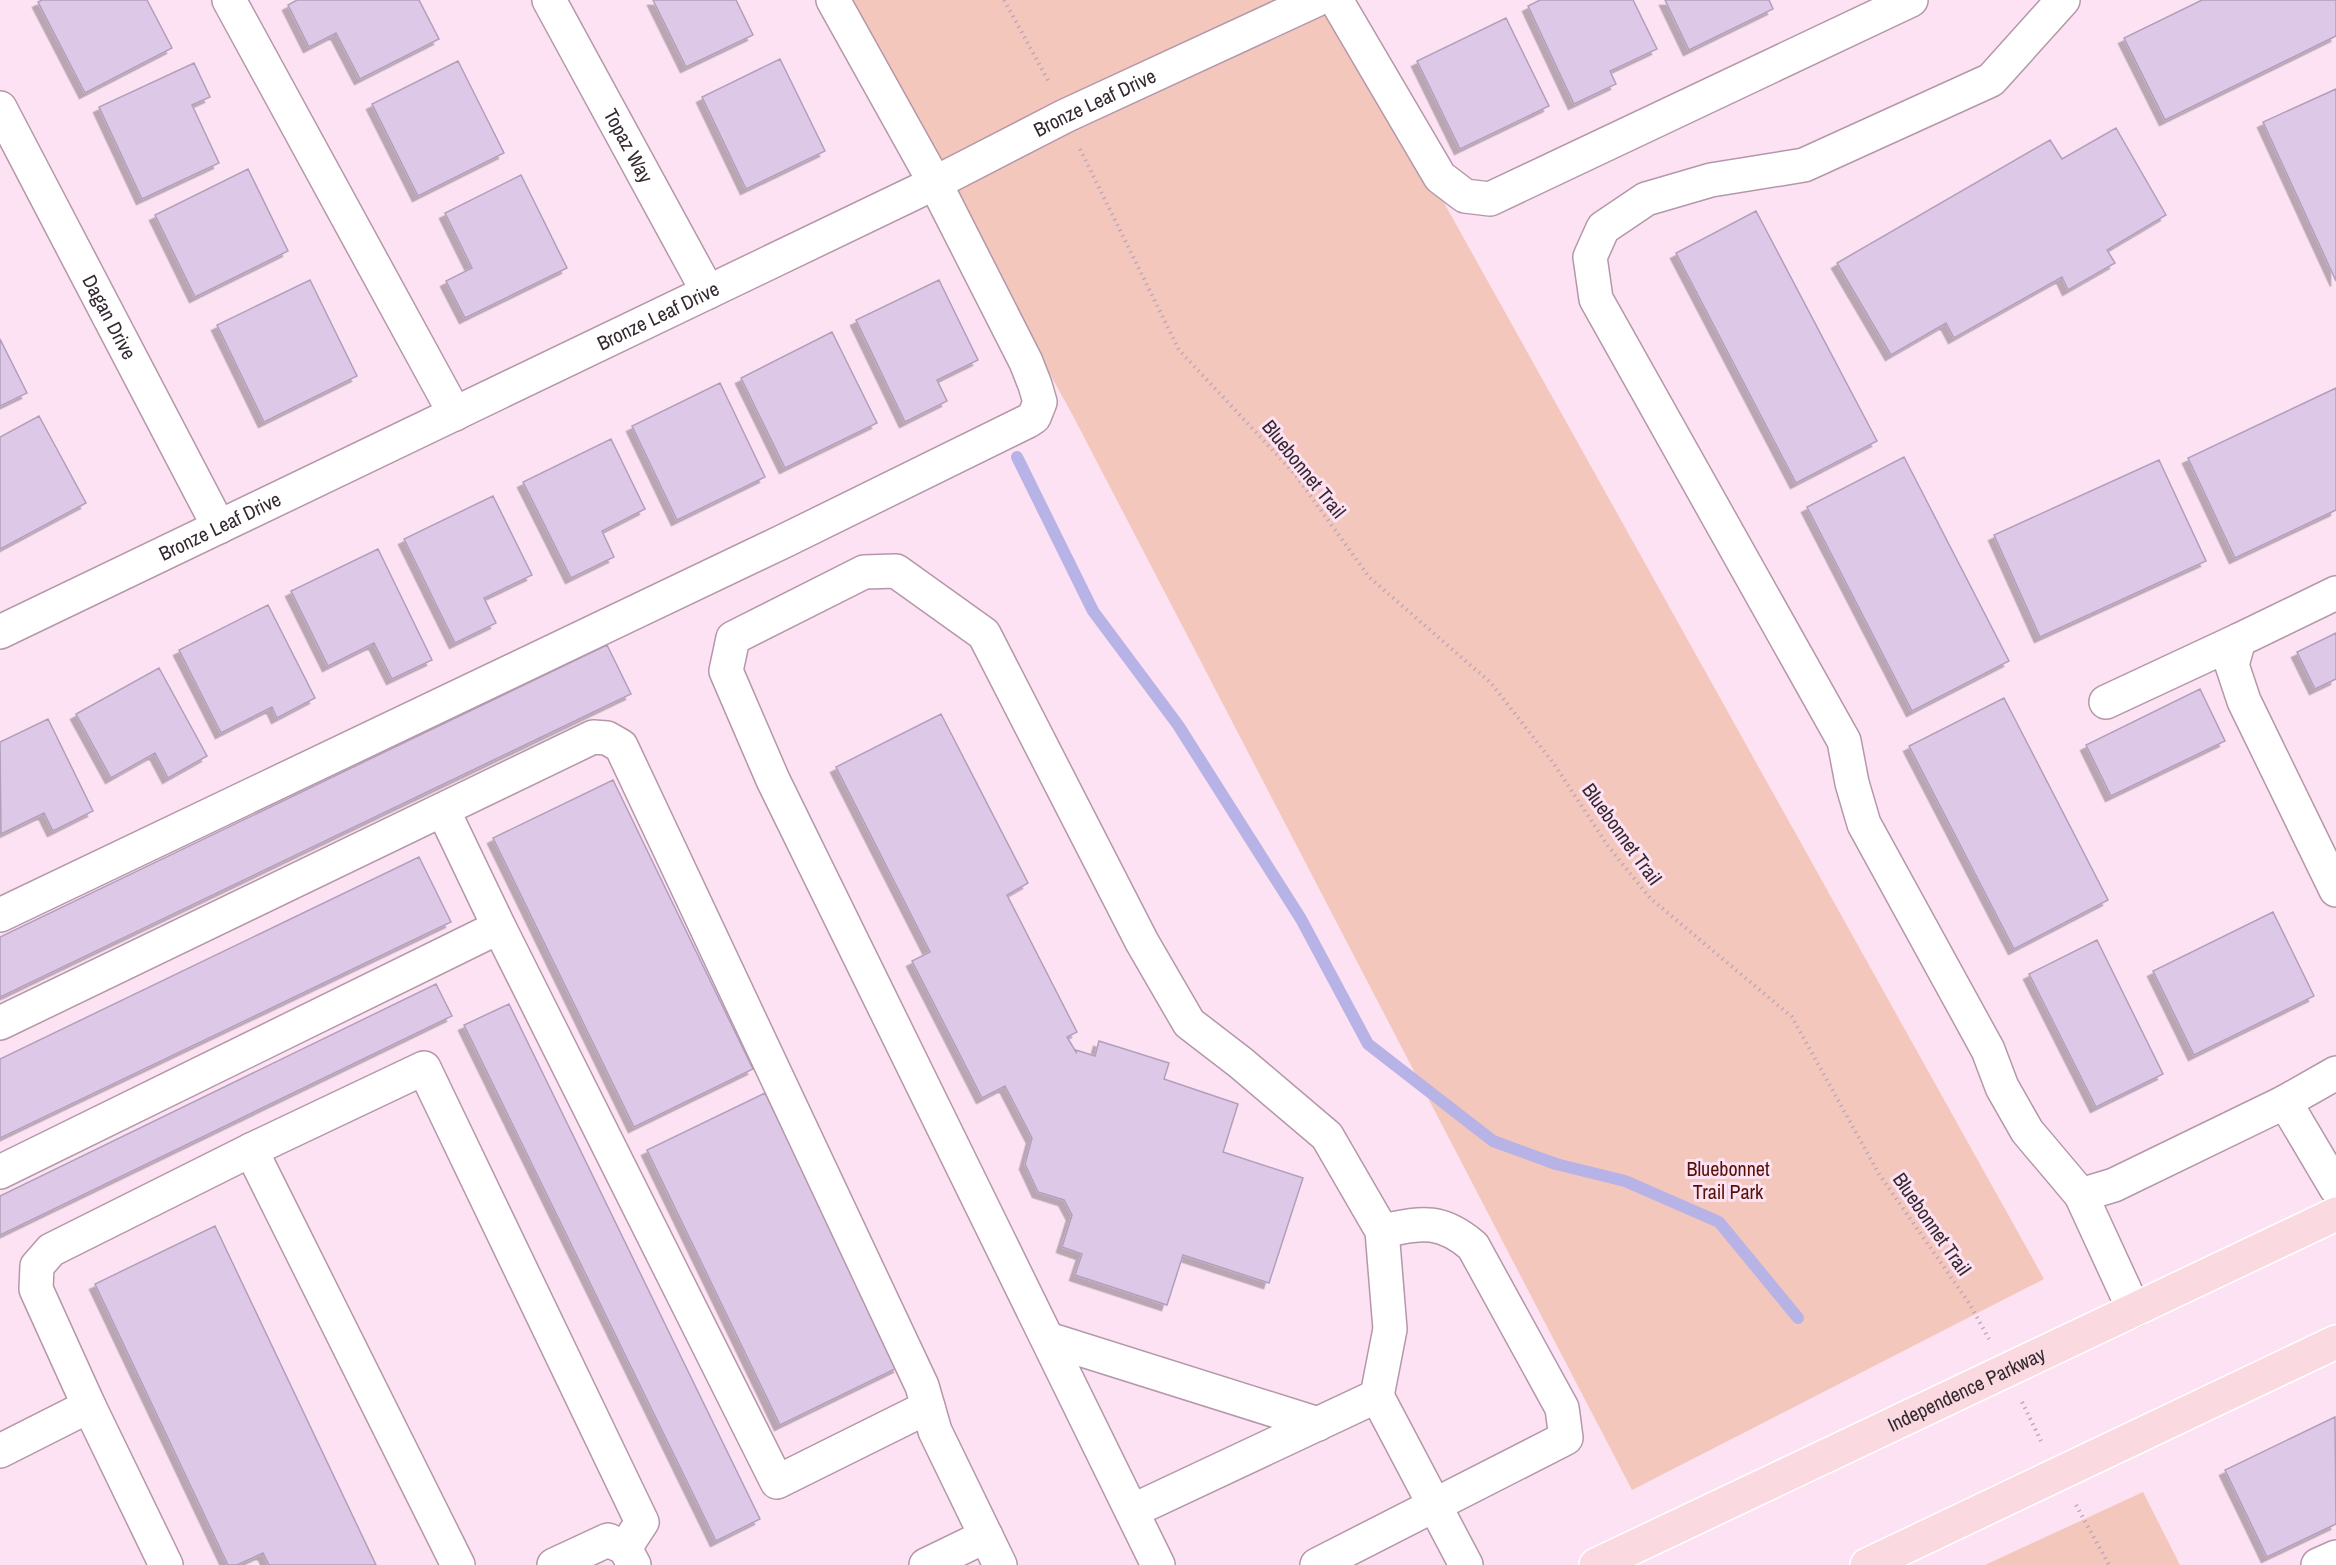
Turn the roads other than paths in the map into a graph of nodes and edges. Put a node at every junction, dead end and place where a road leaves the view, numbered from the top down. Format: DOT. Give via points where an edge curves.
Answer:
graph roads {
  1 [pos="229,0"];
  2 [pos="549,0"];
  3 [pos="833,0"];
  4 [pos="1316,0"];
  5 [pos="1336,0"];
  6 [pos="1911,0"];
  7 [pos="2063,0"];
  8 [pos="0,108"];
  9 [pos="935,183"];
  10 [pos="708,292"];
  11 [pos="455,414"];
  12 [pos="219,527"];
  13 [pos="2336,593"];
  14 [pos="0,632"];
  15 [pos="2239,640"];
  16 [pos="2106,702"];
  17 [pos="443,810"];
  18 [pos="2336,890"];
  19 [pos="0,915"];
  20 [pos="499,927"];
  21 [pos="0,1023"];
  22 [pos="2336,1073"];
  23 [pos="2285,1102"];
  24 [pos="251,1150"];
  25 [pos="0,1172"];
  26 [pos="2336,1188"];
  27 [pos="2081,1195"];
  28 [pos="2336,1214"];
  29 [pos="1382,1231"];
  30 [pos="2134,1310"];
  31 [pos="1048,1339"];
  32 [pos="2336,1342"];
  33 [pos="1377,1396"];
  34 [pos="89,1406"];
  35 [pos="928,1407"];
  36 [pos="1318,1424"];
  37 [pos="0,1450"];
  38 [pos="1435,1505"];
  39 [pos="1132,1511"];
  40 [pos="986,1536"];
  41 [pos="630,1556"];
  42 [pos="2336,1557"];
  43 [pos="166,1565"];
  44 [pos="458,1565"];
  45 [pos="554,1565"];
  46 [pos="926,1565"];
  47 [pos="1000,1565"];
  48 [pos="1158,1565"];
  49 [pos="1317,1565"];
  50 [pos="1466,1565"];
  51 [pos="1596,1565"];
  52 [pos="1867,1565"];
  53 [pos="2318,1565"];
  1 -- 11 [label="street"];
  2 -- 10 [label="street, Topaz Way"];
  3 -- 9 [label="street"];
  4 -- 9 [label="street, Bronze Leaf Drive" via="1065,116"];
  5 -- 6 [label="street" via="1440,177 1465,196 1490,199"];
  7 -- 27 [label="street" via="1992,80 1804,165 1711,180 1646,200 1603,228 1590,257 1596,299 1844,741 1864,824 1988,1050 2002,1087 2027,1131"];
  8 -- 12 [label="street, Dagan Drive"];
  9 -- 10 [label="street, Bronze Leaf Drive"];
  9 -- 19 [label="street" via="1029,370 1040,402 1034,417 784,541"];
  10 -- 11 [label="street, Bronze Leaf Drive"];
  11 -- 12 [label="street, Bronze Leaf Drive"];
  12 -- 14 [label="street, Bronze Leaf Drive"];
  13 -- 15 [label="street"];
  15 -- 16 [label="street"];
  15 -- 18 [label="street" via="2232,665 2244,701"];
  17 -- 20 [label="street"];
  17 -- 21 [label="street"];
  17 -- 35 [label="street" via="593,737 607,738 621,746 922,1386"];
  20 -- 25 [label="street"];
  20 -- 35 [label="street" via="777,1482"];
  22 -- 23 [label="street"];
  23 -- 26 [label="street"];
  23 -- 27 [label="street" via="2114,1185"];
  24 -- 34 [label="street" via="51,1250 37,1266 36,1289"];
  24 -- 41 [label="street" via="424,1068 642,1522"];
  24 -- 44 [label="street"];
  27 -- 30 [label="street"];
  28 -- 30 [label="main road, Independence Parkway"];
  29 -- 31 [label="street" via="1327,1136 1189,1023 1142,942 984,634 896,571 864,572 733,638 726,671 773,780"];
  29 -- 33 [label="street" via="1390,1329"];
  29 -- 38 [label="street" via="1423,1222 1456,1232 1473,1246 1562,1408 1566,1438"];
  30 -- 51 [label="main road, Independence Parkway"];
  31 -- 36 [label="street"];
  31 -- 39 [label="street"];
  32 -- 52 [label="main road"];
  33 -- 36 [label="street"];
  33 -- 38 [label="street"];
  34 -- 37 [label="street"];
  34 -- 43 [label="street"];
  35 -- 40 [label="street" via="935,1431"];
  36 -- 39 [label="street"];
  38 -- 49 [label="street"];
  38 -- 50 [label="street"];
  39 -- 48 [label="street"];
  40 -- 46 [label="street"];
  40 -- 47 [label="street"];
  41 -- 45 [label="street" via="608,1540"];
  42 -- 53 [label="street"];
}
